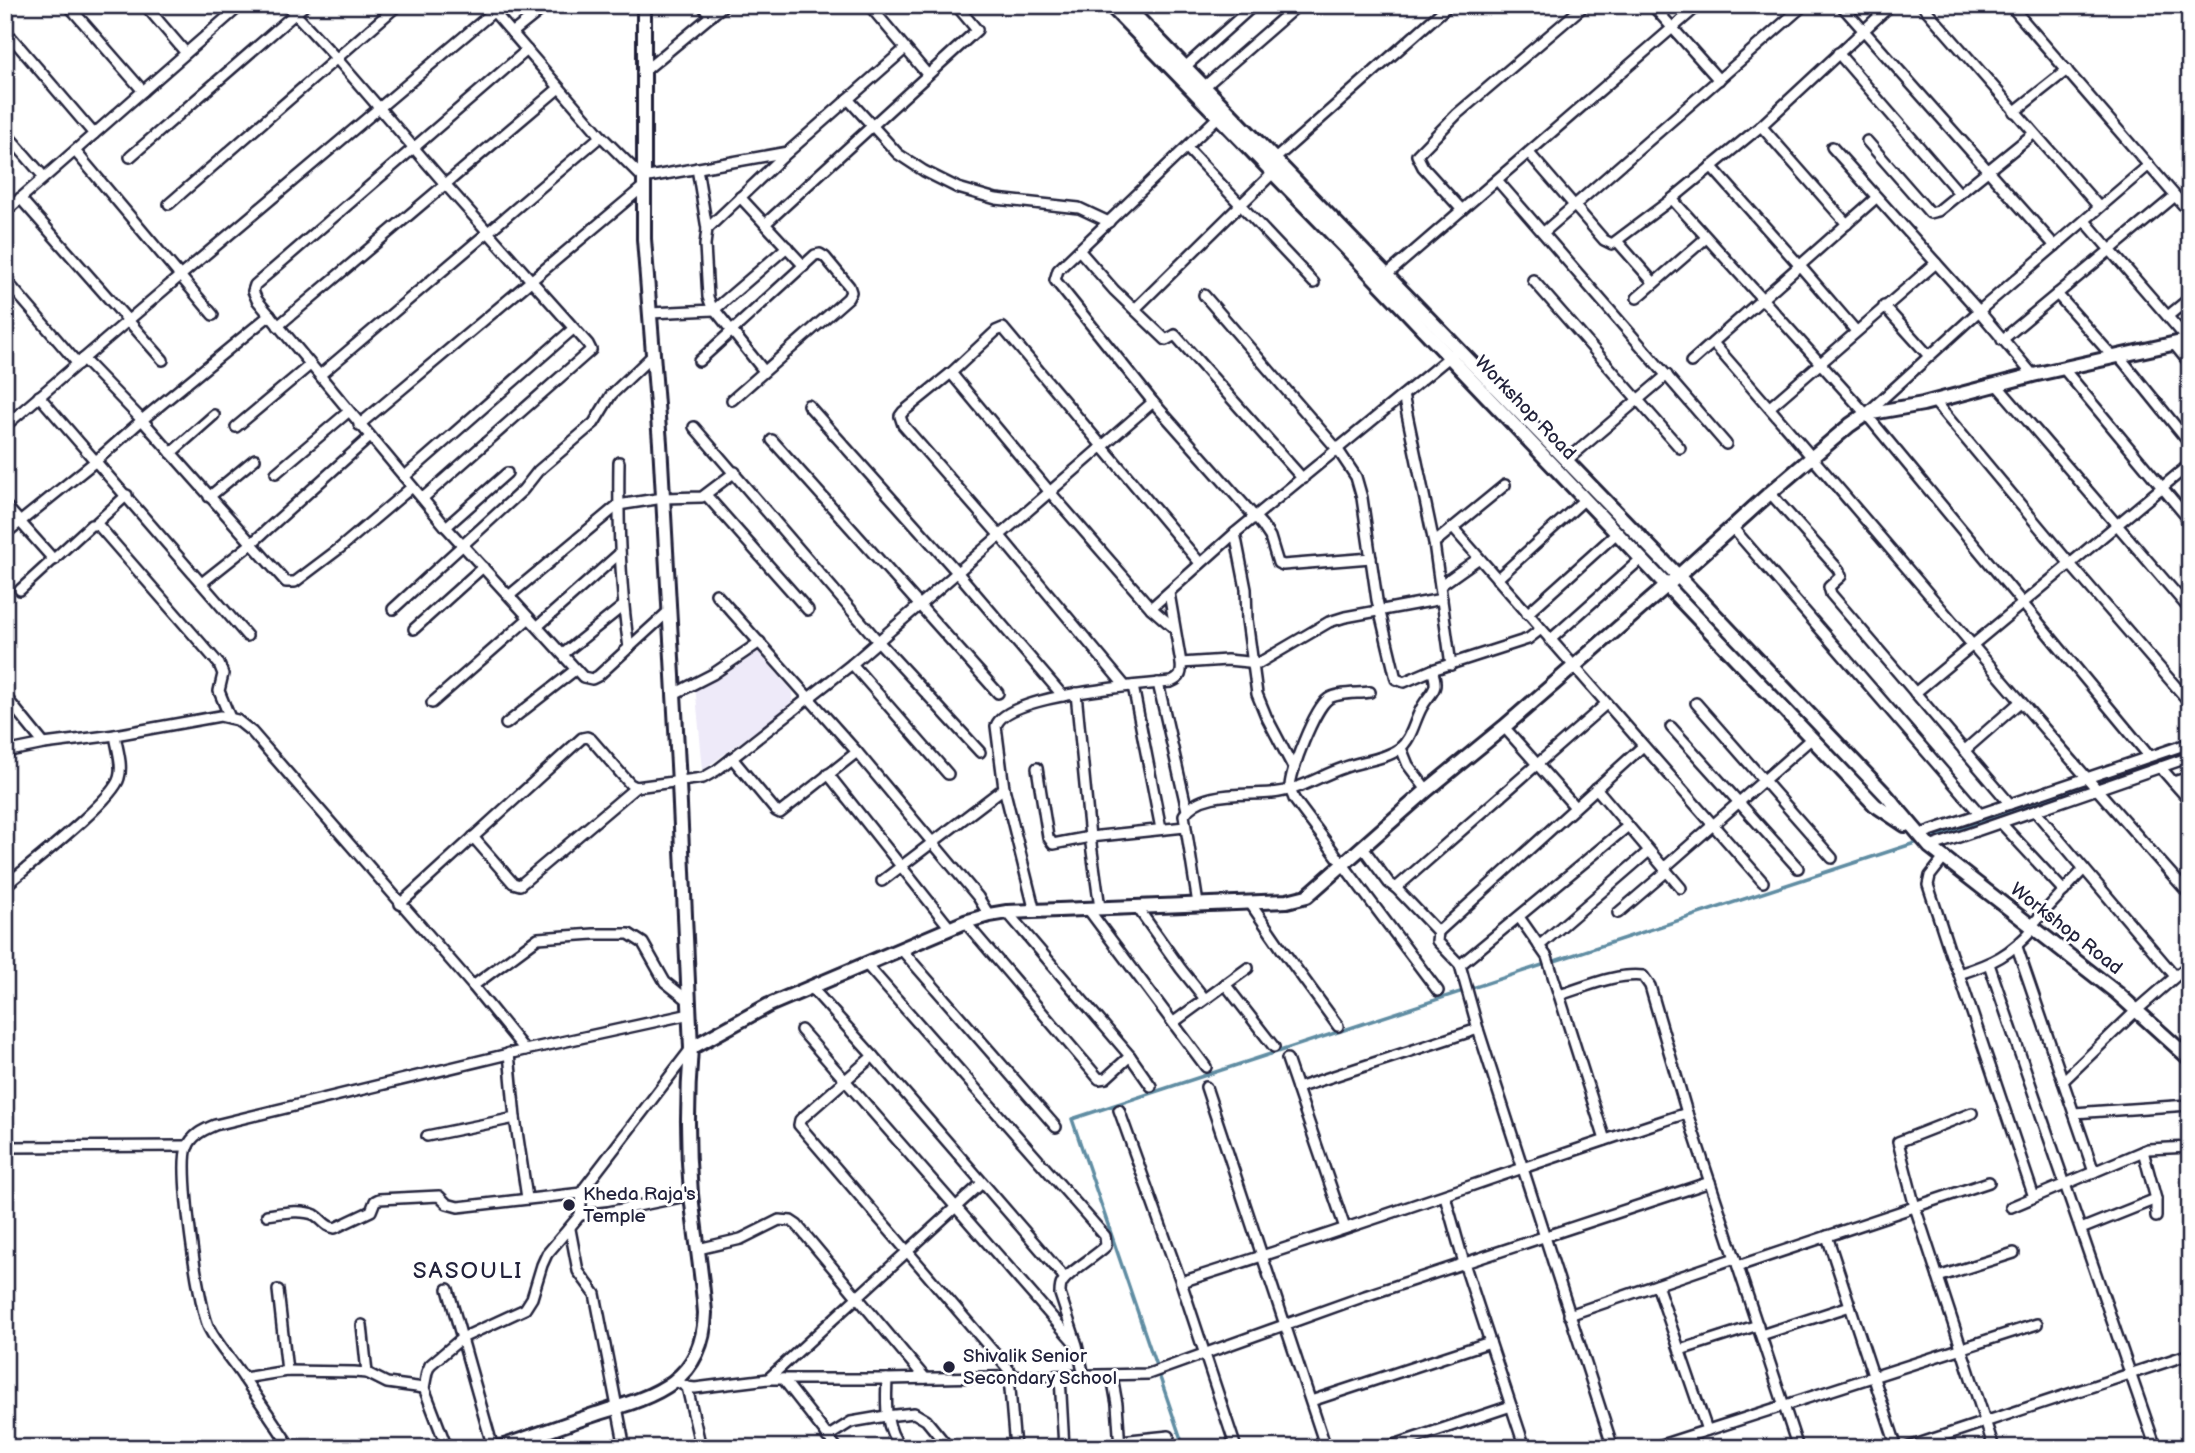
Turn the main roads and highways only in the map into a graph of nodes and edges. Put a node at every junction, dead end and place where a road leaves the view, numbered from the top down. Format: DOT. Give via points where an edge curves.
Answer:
graph roads {
  1 [pos="644,5"];
  2 [pos="1110,5"];
  3 [pos="1129,7"];
  4 [pos="1274,166"];
  5 [pos="2189,340"];
  6 [pos="1454,353"];
  7 [pos="1678,576"];
  8 [pos="1667,585"];
  9 [pos="1922,839"];
  10 [pos="691,1048"];
  11 [pos="2190,1059"];
  12 [pos="496,1448"];
  1 -- 10 [label="main road" via="644,239 670,610"];
  2 -- 4 [label="main road, Workshop Road" via="1218,117"];
  3 -- 4 [label="main road, Workshop Road"];
  4 -- 6 [label="main road, Workshop Road"];
  5 -- 7 [label="main road" via="1866,414"];
  6 -- 7 [label="main road, Workshop Road"];
  6 -- 8 [label="main road, Workshop Road"];
  7 -- 8 [label="main road"];
  7 -- 9 [label="main road, Workshop Road" via="1886,795"];
  8 -- 9 [label="main road, Workshop Road" via="1875,805"];
  8 -- 10 [label="main road" via="1307,897 989,915 769,1005"];
  9 -- 11 [label="main road, Workshop Road" via="2137,1010"];
  10 -- 12 [label="main road" via="691,1195 705,1312 699,1351 682,1384"];
}
